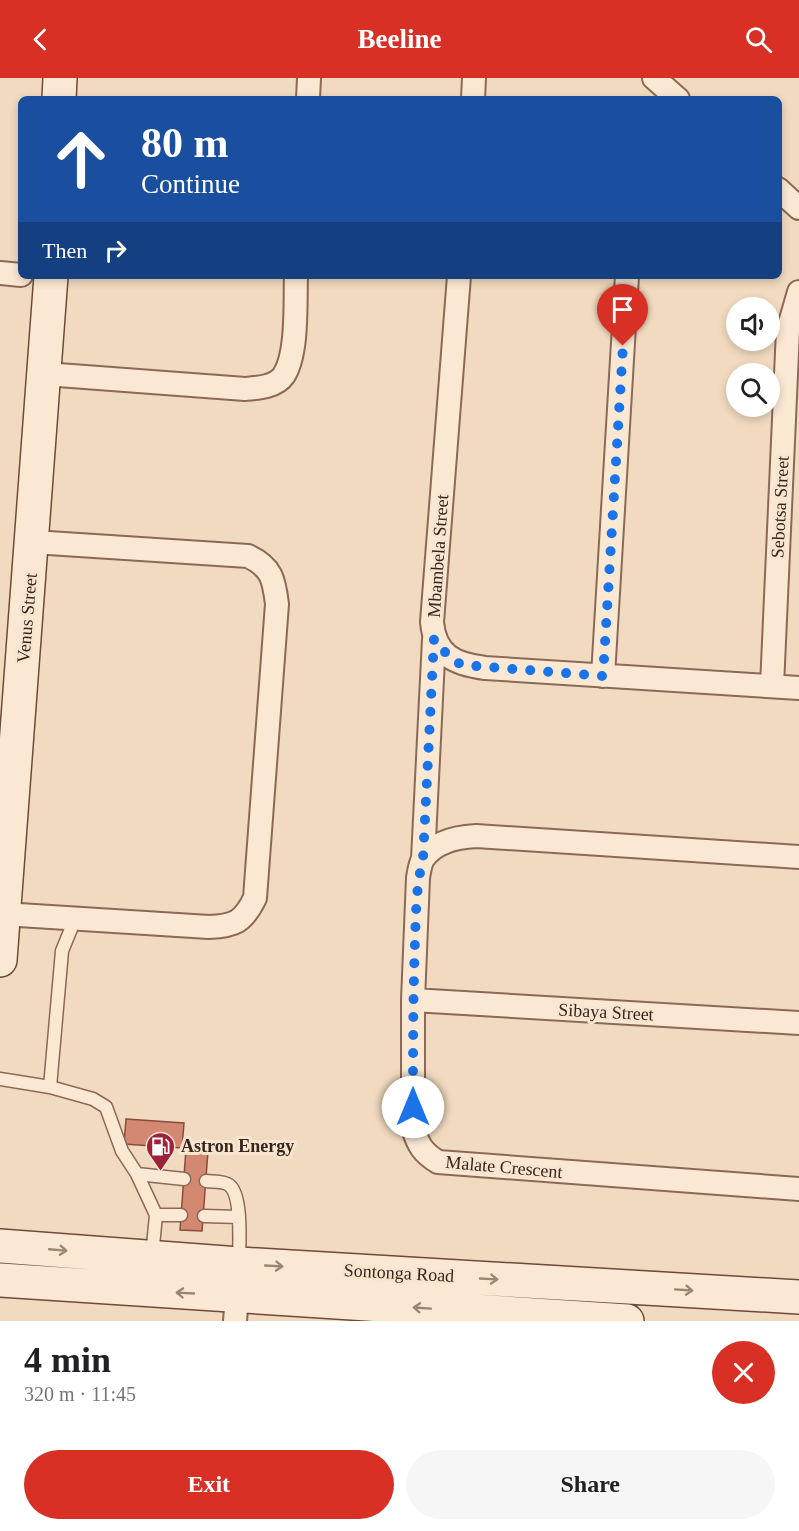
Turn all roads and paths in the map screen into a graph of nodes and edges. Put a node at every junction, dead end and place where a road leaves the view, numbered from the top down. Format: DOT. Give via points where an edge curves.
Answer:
graph roads {
  1 [pos="60,78"];
  2 [pos="309,78"];
  3 [pos="474,78"];
  4 [pos="654,78"];
  5 [pos="59,96"];
  6 [pos="308,96"];
  7 [pos="473,96"];
  8 [pos="675,96"];
  9 [pos="782,193"];
  10 [pos="799,208"];
  11 [pos="0,273"];
  12 [pos="18,274"];
  13 [pos="39,279"];
  14 [pos="296,279"];
  15 [pos="459,279"];
  16 [pos="627,279"];
  17 [pos="799,292"];
  18 [pos="45,374"];
  19 [pos="33,542"];
  20 [pos="434,639"];
  21 [pos="603,676"];
  22 [pos="772,687"];
  23 [pos="799,688"];
  24 [pos="799,857"];
  25 [pos="423,859"];
  26 [pos="3,914"];
  27 [pos="75,919"];
  28 [pos="0,960"];
  29 [pos="413,1000"];
  30 [pos="799,1023"];
  31 [pos="0,1079"];
  32 [pos="50,1087"];
  33 [pos="137,1174"];
  34 [pos="184,1179"];
  35 [pos="206,1181"];
  36 [pos="799,1189"];
  37 [pos="156,1215"];
  38 [pos="181,1215"];
  39 [pos="204,1216"];
  40 [pos="239,1217"];
  41 [pos="0,1246"];
  42 [pos="152,1258"];
  43 [pos="239,1264"];
  44 [pos="0,1280"];
  45 [pos="799,1298"];
  46 [pos="236,1309"];
  47 [pos="627,1321"];
  1 -- 5 [label="main road"];
  2 -- 6 [label="street"];
  3 -- 7 [label="street"];
  4 -- 8 [label="street"];
  9 -- 10 [label="street"];
  11 -- 12 [label="street"];
  13 -- 18 [label="main road, Venus Street"];
  14 -- 18 [label="street" via="291,350 284,375 275,383 245,389"];
  15 -- 20 [label="street, Mbambela Street" via="432,622"];
  16 -- 21 [label="street"];
  17 -- 22 [label="street, Sebotsa Street" via="788,330"];
  18 -- 19 [label="main road, Venus Street"];
  19 -- 26 [label="main road, Venus Street"];
  19 -- 27 [label="street" via="248,556 266,566 276,597 255,898 248,911 240,921 209,927"];
  20 -- 21 [label="street, Mbambela Street" via="450,658 462,665"];
  20 -- 25 [label="street, Malate Crescent"];
  21 -- 22 [label="street, Mbambela Street"];
  22 -- 23 [label="street, Mbambela Street"];
  24 -- 25 [label="street" via="476,836 455,837"];
  25 -- 29 [label="street, Malate Crescent" via="418,878"];
  26 -- 27 [label="street"];
  26 -- 28 [label="main road, Venus Street"];
  27 -- 32 [label="lane" via="62,951"];
  29 -- 30 [label="street, Sibaya Street"];
  29 -- 36 [label="street, Malate Crescent" via="413,1128 421,1149 438,1162"];
  31 -- 32 [label="lane"];
  32 -- 33 [label="lane" via="93,1099 106,1107 122,1150"];
  33 -- 34 [label="lane"];
  33 -- 37 [label="lane"];
  35 -- 40 [label="lane" via="230,1185"];
  37 -- 38 [label="lane"];
  37 -- 42 [label="lane"];
  39 -- 40 [label="lane"];
  40 -- 43 [label="lane"];
  41 -- 42 [label="main road, Sontonga Road, one-way"];
  42 -- 43 [label="main road, Sontonga Road"];
  43 -- 45 [label="main road, Sontonga Road, one-way"];
  43 -- 46 [label="street"];
  46 -- 44 [label="main road, Sontonga Road, one-way"];
  47 -- 46 [label="main road, Sontonga Road, one-way"];
}
